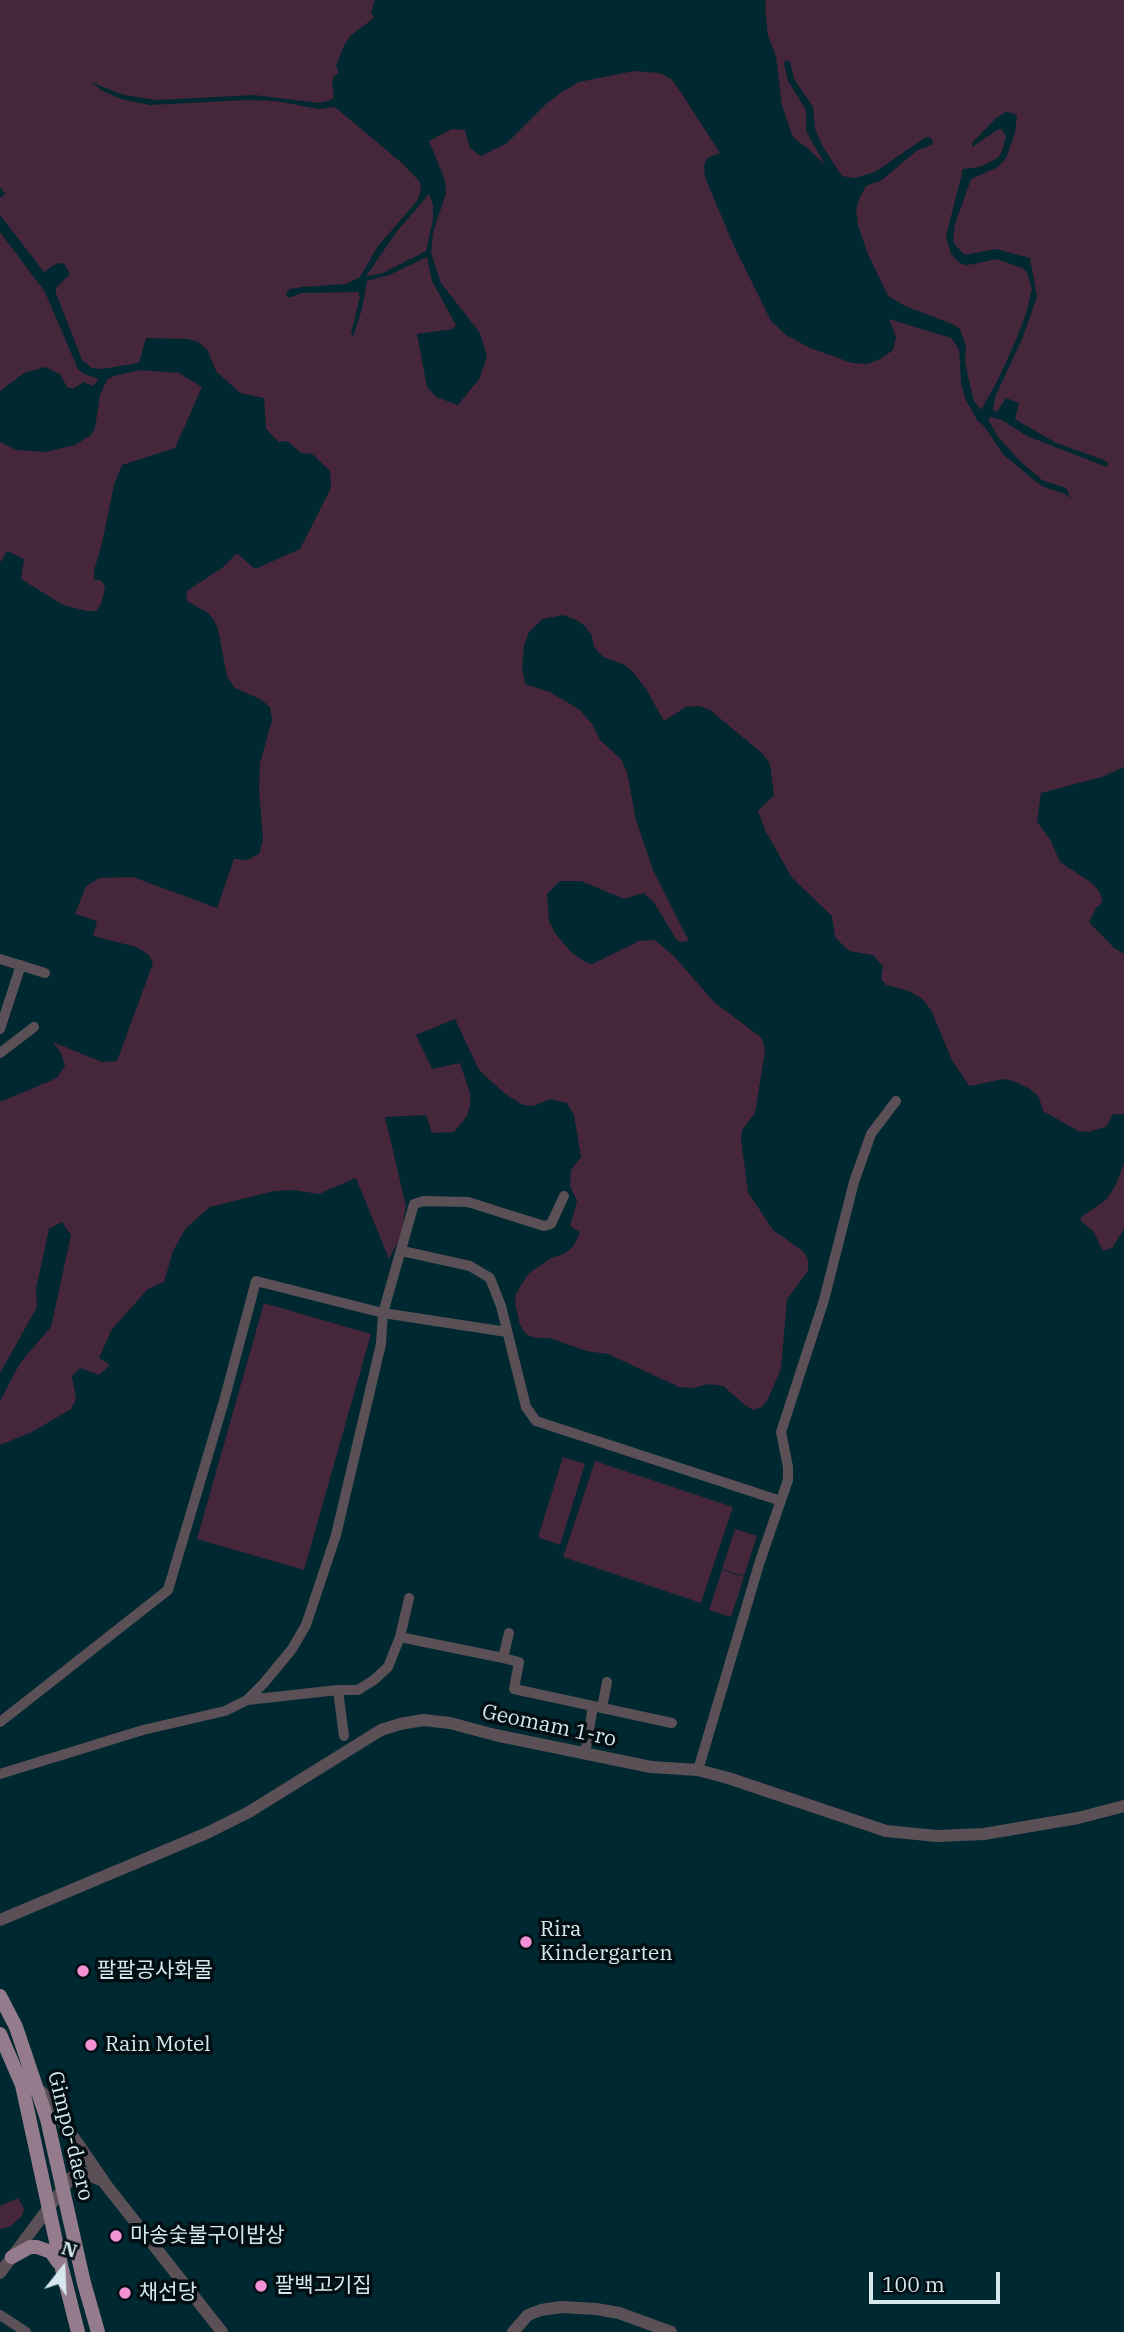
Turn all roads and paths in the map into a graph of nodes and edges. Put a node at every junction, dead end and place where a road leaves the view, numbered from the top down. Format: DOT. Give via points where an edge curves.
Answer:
graph roads {
  1 [pos="0,958"];
  2 [pos="21,965"];
  3 [pos="45,973"];
  4 [pos="34,1027"];
  5 [pos="0,1029"];
  6 [pos="0,1053"];
  7 [pos="896,1101"];
  8 [pos="564,1196"];
  9 [pos="402,1251"];
  10 [pos="383,1313"];
  11 [pos="508,1332"];
  12 [pos="781,1500"];
  13 [pos="409,1598"];
  14 [pos="509,1633"];
  15 [pos="400,1637"];
  16 [pos="503,1658"];
  17 [pos="607,1682"];
  18 [pos="338,1690"];
  19 [pos="247,1700"];
  20 [pos="597,1707"];
  21 [pos="0,1722"];
  22 [pos="672,1723"];
  23 [pos="344,1736"];
  24 [pos="585,1754"];
  25 [pos="698,1770"];
  26 [pos="0,1774"];
  27 [pos="1124,1806"];
  28 [pos="0,1920"];
  29 [pos="0,1996"];
  30 [pos="0,2034"];
  31 [pos="36,2083"];
  32 [pos="103,2181"];
  33 [pos="62,2189"];
  34 [pos="49,2207"];
  35 [pos="12,2257"];
  36 [pos="62,2269"];
  37 [pos="0,2273"];
  38 [pos="3,2317"];
  39 [pos="26,2332"];
  40 [pos="78,2332"];
  41 [pos="98,2332"];
  42 [pos="222,2332"];
  43 [pos="513,2332"];
  44 [pos="671,2332"];
  1 -- 2 [label="street"];
  2 -- 3 [label="street"];
  2 -- 5 [label="street"];
  4 -- 6 [label="street"];
  7 -- 12 [label="street" via="871,1134 854,1182 821,1311 781,1432 788,1480"];
  8 -- 9 [label="street" via="551,1224 544,1226 468,1202 414,1204"];
  9 -- 10 [label="street"];
  9 -- 11 [label="street" via="470,1266 491,1278"];
  10 -- 11 [label="street"];
  10 -- 19 [label="street" via="382,1344 354,1463 306,1625 292,1649"];
  10 -- 21 [label="street" via="256,1281 168,1590"];
  11 -- 12 [label="street" via="526,1407 536,1421"];
  12 -- 25 [label="street"];
  13 -- 15 [label="street"];
  14 -- 16 [label="street"];
  15 -- 16 [label="street"];
  15 -- 18 [label="street" via="388,1667 374,1680 358,1690"];
  16 -- 20 [label="street" via="520,1662 514,1689"];
  17 -- 20 [label="street"];
  18 -- 19 [label="street"];
  18 -- 23 [label="street"];
  19 -- 26 [label="street" via="225,1711"];
  20 -- 22 [label="street"];
  20 -- 24 [label="street"];
  24 -- 25 [label="street, Geomam 1-ro" via="651,1767"];
  24 -- 28 [label="street, Geomam 1-ro" via="450,1723 423,1720 400,1724 381,1730 229,1823"];
  25 -- 27 [label="street, Geomam 1-ro" via="886,1831 914,1835 984,1834"];
  29 -- 31 [label="main road, Gimpo-daero"];
  30 -- 34 [label="main road, Gimpo-daero" via="22,2085"];
  31 -- 32 [label="street"];
  31 -- 33 [label="main road, Gimpo-daero"];
  32 -- 33 [label="street" via="81,2172"];
  32 -- 42 [label="street"];
  33 -- 34 [label="street"];
  33 -- 41 [label="main road, Gimpo-daero"];
  34 -- 35 [label="street"];
  34 -- 36 [label="main road, Gimpo-daero"];
  35 -- 36 [label="main road" via="30,2247 45,2249"];
  35 -- 37 [label="street"];
  36 -- 40 [label="main road, Gimpo-daero"];
  38 -- 39 [label="street"];
  43 -- 44 [label="street" via="528,2315 561,2307 618,2312"];
}
